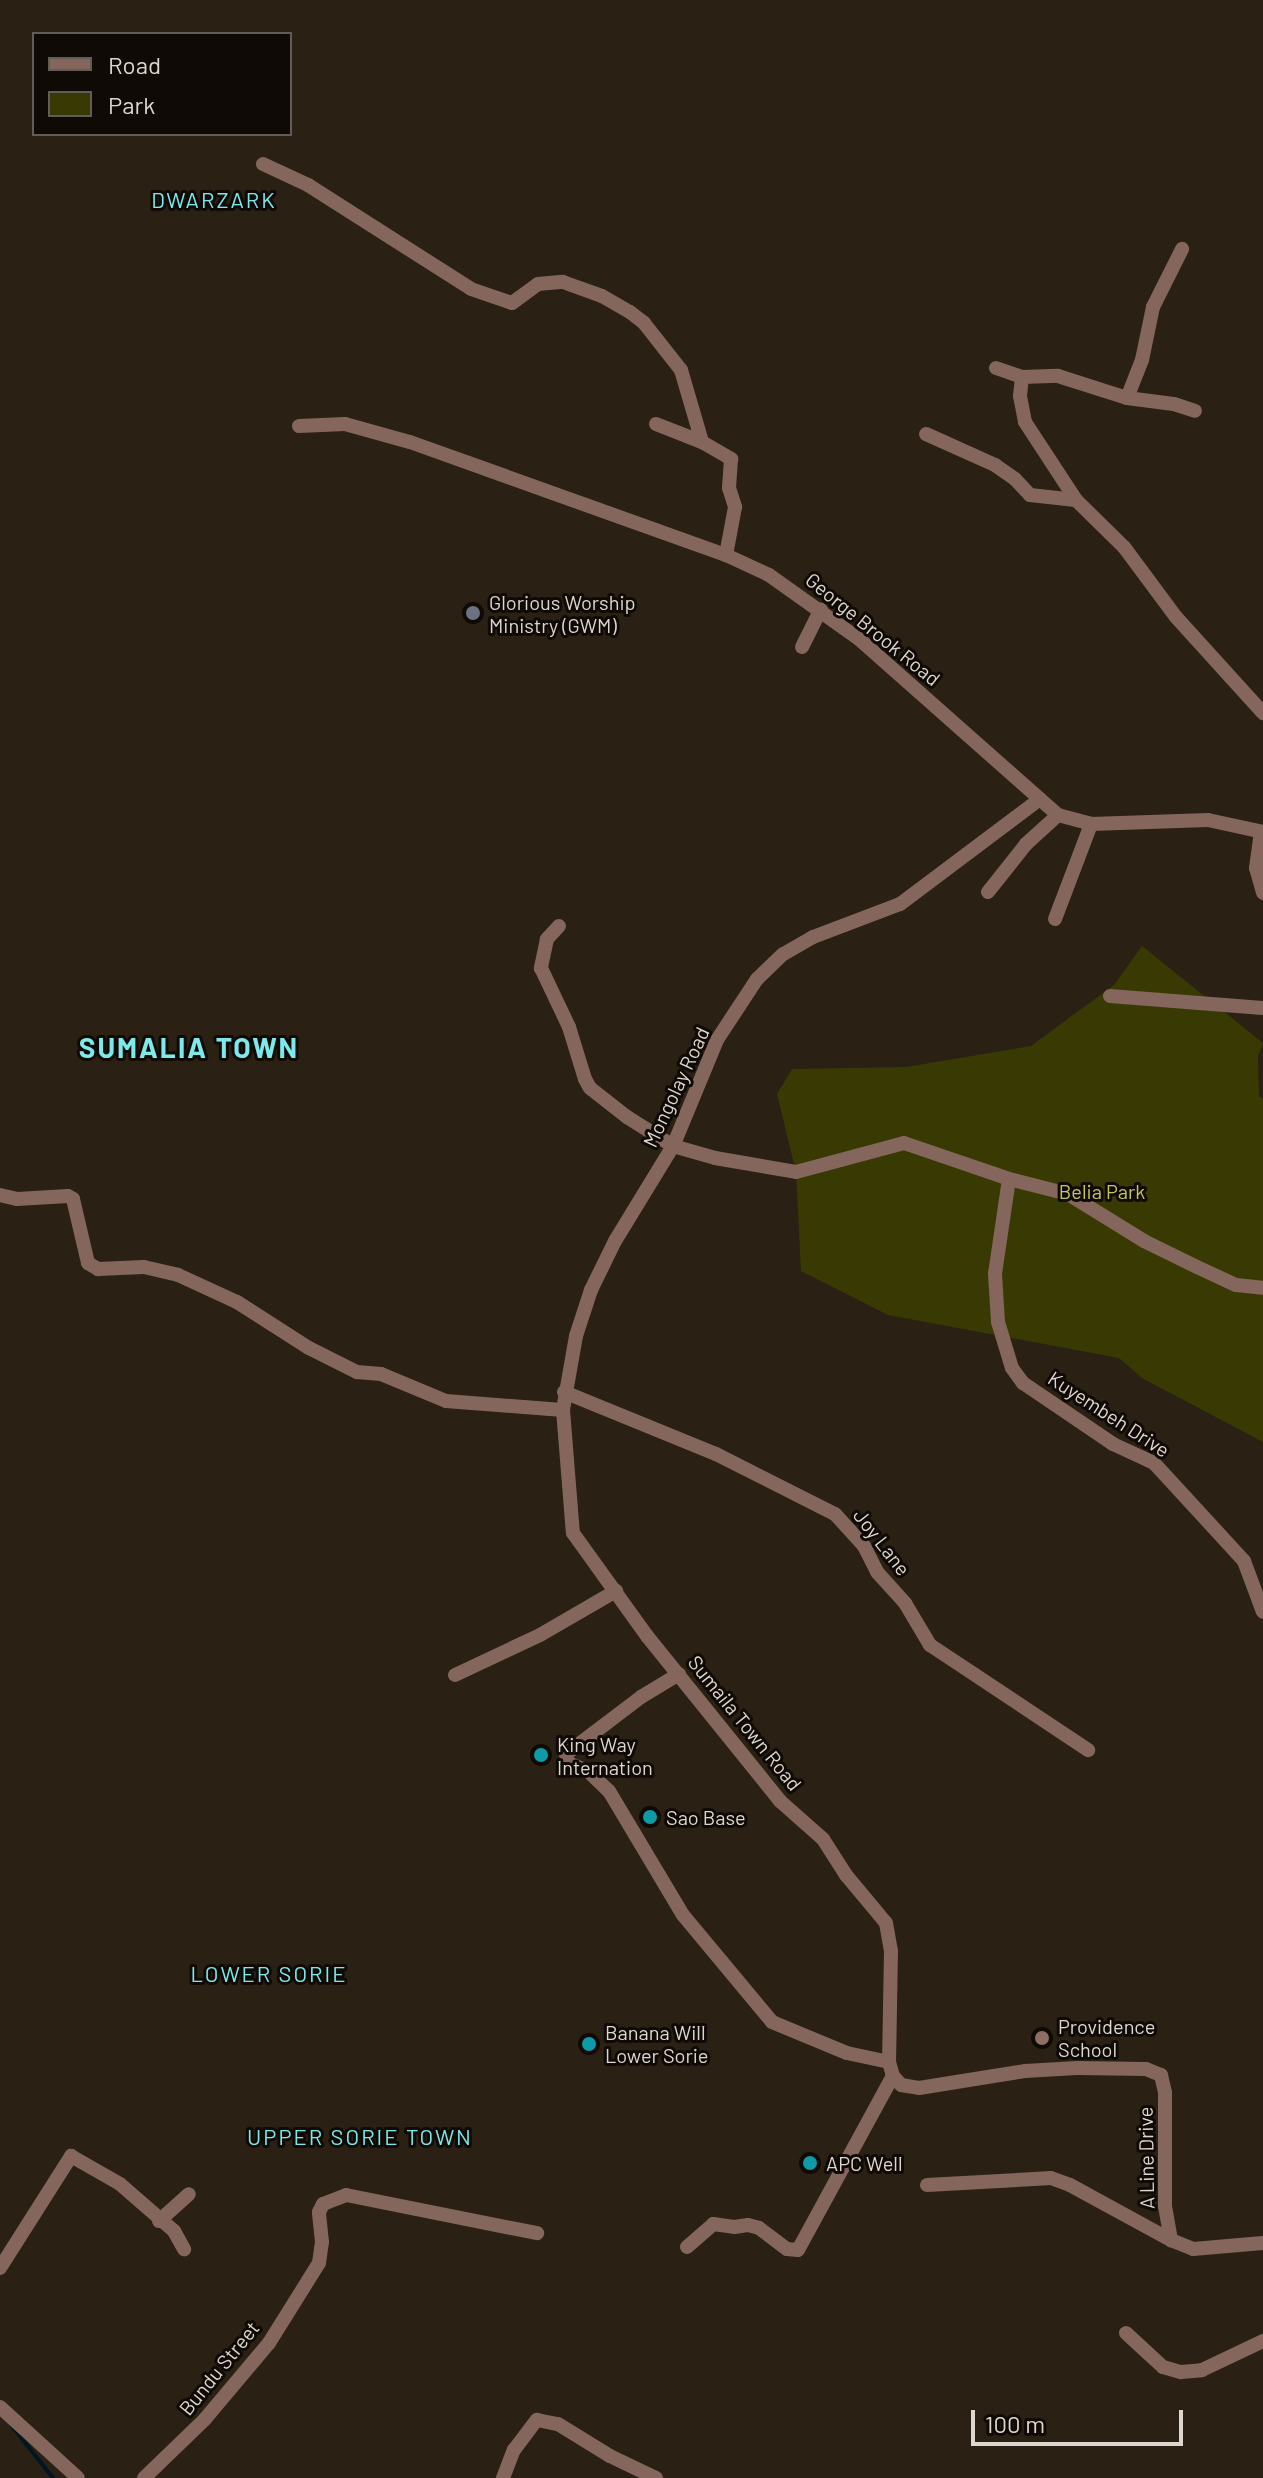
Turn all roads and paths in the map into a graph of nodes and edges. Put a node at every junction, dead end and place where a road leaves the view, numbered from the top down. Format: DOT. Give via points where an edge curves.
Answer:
graph roads {
  1 [pos="263,164"];
  2 [pos="1182,249"];
  3 [pos="996,368"];
  4 [pos="1022,377"];
  5 [pos="1127,398"];
  6 [pos="1195,411"];
  7 [pos="656,424"];
  8 [pos="299,426"];
  9 [pos="926,434"];
  10 [pos="702,442"];
  11 [pos="1076,500"];
  12 [pos="726,555"];
  13 [pos="821,609"];
  14 [pos="802,647"];
  15 [pos="1263,713"];
  16 [pos="1040,799"];
  17 [pos="1058,815"];
  18 [pos="1091,824"];
  19 [pos="1262,832"];
  20 [pos="988,892"];
  21 [pos="1263,893"];
  22 [pos="1055,919"];
  23 [pos="559,926"];
  24 [pos="1110,996"];
  25 [pos="1263,1008"];
  26 [pos="673,1146"];
  27 [pos="1009,1179"];
  28 [pos="0,1195"];
  29 [pos="1263,1288"];
  30 [pos="564,1392"];
  31 [pos="563,1410"];
  32 [pos="616,1591"];
  33 [pos="1263,1612"];
  34 [pos="679,1674"];
  35 [pos="455,1675"];
  36 [pos="1088,1750"];
  37 [pos="891,2069"];
  38 [pos="927,2185"];
  39 [pos="189,2194"];
  40 [pos="159,2221"];
  41 [pos="537,2233"];
  42 [pos="1171,2240"];
  43 [pos="1263,2242"];
  44 [pos="687,2247"];
  45 [pos="184,2249"];
  46 [pos="0,2268"];
  47 [pos="1126,2333"];
  48 [pos="1263,2341"];
  49 [pos="0,2407"];
  50 [pos="78,2478"];
  51 [pos="144,2478"];
  52 [pos="503,2478"];
  53 [pos="656,2478"];
  1 -- 10 [label="street" via="308,185 471,289 512,303 538,284 563,282 630,312 681,370"];
  2 -- 5 [label="street" via="1153,307"];
  3 -- 4 [label="street"];
  4 -- 5 [label="street" via="1058,376"];
  4 -- 11 [label="street" via="1025,422"];
  5 -- 6 [label="street"];
  7 -- 10 [label="street"];
  8 -- 12 [label="street, George Brook Road" via="358,426"];
  9 -- 11 [label="street" via="995,465 1030,495"];
  10 -- 12 [label="street" via="731,459 729,488 735,507"];
  11 -- 15 [label="street" via="1124,547 1176,617"];
  12 -- 13 [label="street, George Brook Road"];
  13 -- 14 [label="street"];
  13 -- 16 [label="street, George Brook Road"];
  16 -- 17 [label="street, George Brook Road"];
  16 -- 26 [label="street, Mongolay Road" via="900,904 806,941 772,964 717,1040"];
  17 -- 18 [label="street, George Brook Road"];
  17 -- 20 [label="street" via="1026,844"];
  18 -- 19 [label="street, George Brook Road" via="1208,820"];
  18 -- 22 [label="street"];
  19 -- 21 [label="street" via="1256,868"];
  23 -- 26 [label="street" via="547,939 541,968 569,1027 585,1079 627,1117"];
  24 -- 25 [label="street"];
  26 -- 27 [label="street" via="796,1172 904,1143"];
  26 -- 30 [label="street, Mongolay Road" via="591,1290"];
  27 -- 29 [label="street" via="1068,1194 1144,1241 1236,1285"];
  27 -- 33 [label="street, Kuyembeh Drive" via="995,1274 998,1322 1012,1368 1023,1383 1113,1444 1154,1463 1244,1561"];
  28 -- 31 [label="street" via="68,1196 88,1263 98,1269 144,1267 178,1275 237,1302 357,1372 381,1374 446,1401"];
  30 -- 31 [label="street, Sumaila Town Road"];
  30 -- 36 [label="street, Joy Lane" via="716,1454 835,1514 864,1546 930,1645"];
  31 -- 32 [label="street, Sumaila Town Road" via="573,1533"];
  32 -- 34 [label="street, Sumaila Town Road"];
  32 -- 35 [label="street"];
  34 -- 37 [label="street, Sumaila Town Road" via="780,1801 823,1839 886,1923 891,1950"];
  34 -- 37 [label="street" via="566,1754 568,1763 588,1771 609,1791 683,1915 772,2022"];
  37 -- 42 [label="street, A Line Drive" via="901,2085 911,2088 1077,2068 1146,2069 1161,2075"];
  37 -- 44 [label="street" via="798,2250 787,2249 759,2228 713,2224"];
  38 -- 42 [label="street" via="1051,2178"];
  39 -- 40 [label="street"];
  40 -- 45 [label="street" via="174,2231"];
  40 -- 46 [label="street" via="120,2184 71,2156"];
  41 -- 51 [label="street, Bundu Street" via="346,2195 323,2204 319,2263 269,2343 205,2419"];
  42 -- 43 [label="street" via="1193,2249"];
  47 -- 48 [label="street" via="1163,2367 1181,2372 1202,2370"];
  49 -- 50 [label="street"];
  52 -- 53 [label="street" via="514,2450 537,2420 558,2424"];
}
